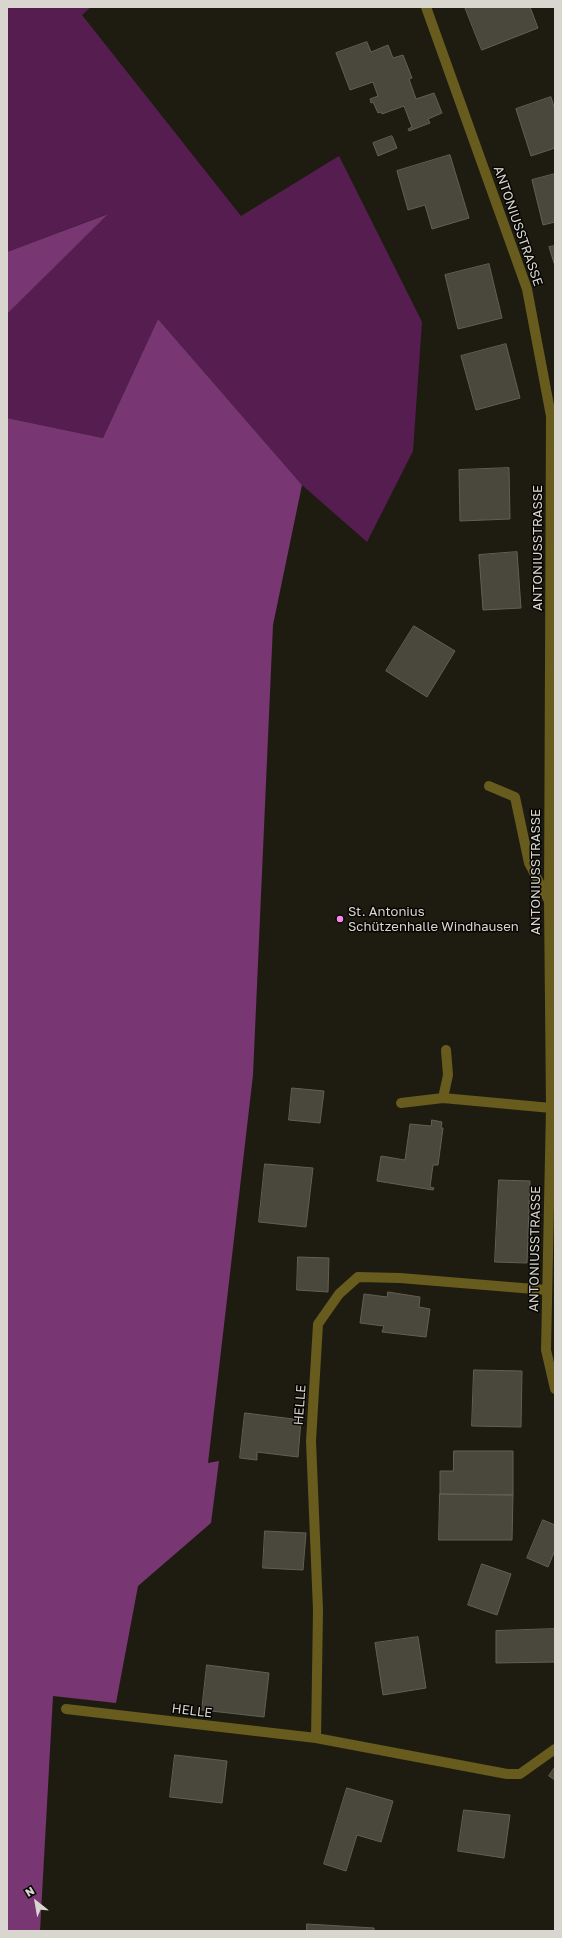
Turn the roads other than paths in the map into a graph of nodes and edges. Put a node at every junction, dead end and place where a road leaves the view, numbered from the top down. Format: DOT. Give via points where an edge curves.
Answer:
graph roads {
  1 [pos="426,7"];
  2 [pos="489,786"];
  3 [pos="552,901"];
  4 [pos="446,1050"];
  5 [pos="443,1098"];
  6 [pos="400,1103"];
  7 [pos="551,1108"];
  8 [pos="546,1290"];
  9 [pos="555,1389"];
  10 [pos="66,1708"];
  11 [pos="316,1738"];
  12 [pos="555,1750"];
  1 -- 3 [label="street, ANTONIUSSTRASSE" via="527,289 551,416"];
  2 -- 3 [label="street" via="515,797 529,863"];
  3 -- 7 [label="street, ANTONIUSSTRASSE"];
  4 -- 5 [label="street" via="448,1075"];
  5 -- 6 [label="street"];
  5 -- 7 [label="street"];
  7 -- 8 [label="street, ANTONIUSSTRASSE"];
  8 -- 9 [label="street, ANTONIUSSTRASSE" via="546,1350"];
  8 -- 11 [label="street, HELLE" via="358,1277 339,1294 318,1324 311,1441 318,1610"];
  10 -- 11 [label="street, HELLE"];
  11 -- 12 [label="street, HELLE" via="507,1774 520,1774"];
}
